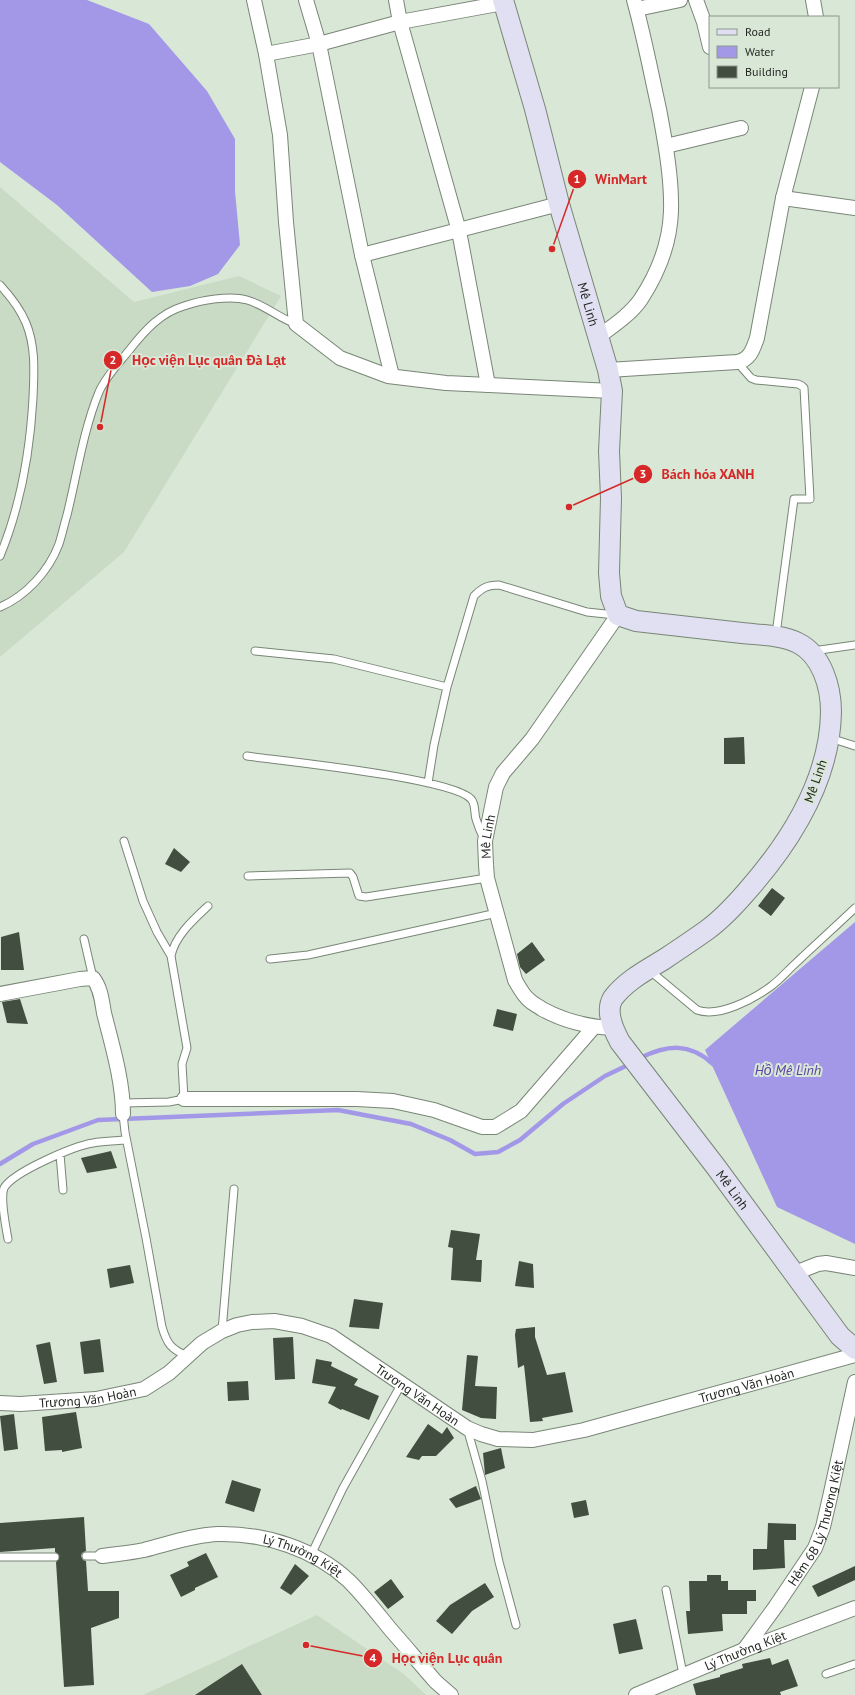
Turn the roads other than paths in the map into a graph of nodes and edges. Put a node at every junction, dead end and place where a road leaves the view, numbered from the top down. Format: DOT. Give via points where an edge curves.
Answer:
graph roads {
  1 [pos="254,0"];
  2 [pos="306,0"];
  3 [pos="396,0"];
  4 [pos="680,0"];
  5 [pos="696,0"];
  6 [pos="813,0"];
  7 [pos="503,2"];
  8 [pos="636,5"];
  9 [pos="816,16"];
  10 [pos="400,22"];
  11 [pos="709,43"];
  12 [pos="319,44"];
  13 [pos="266,54"];
  14 [pos="812,88"];
  15 [pos="741,128"];
  16 [pos="666,146"];
  17 [pos="784,198"];
  18 [pos="559,204"];
  19 [pos="855,208"];
  20 [pos="460,231"];
  21 [pos="362,255"];
  22 [pos="0,285"];
  23 [pos="296,324"];
  24 [pos="598,337"];
  25 [pos="737,362"];
  26 [pos="608,370"];
  27 [pos="392,376"];
  28 [pos="488,385"];
  29 [pos="612,391"];
  30 [pos="0,556"];
  31 [pos="0,607"];
  32 [pos="618,615"];
  33 [pos="776,636"];
  34 [pos="855,645"];
  35 [pos="256,651"];
  36 [pos="809,652"];
  37 [pos="447,687"];
  38 [pos="828,738"];
  39 [pos="855,746"];
  40 [pos="247,756"];
  41 [pos="428,783"];
  42 [pos="124,841"];
  43 [pos="485,841"];
  44 [pos="248,876"];
  45 [pos="488,878"];
  46 [pos="208,906"];
  47 [pos="855,908"];
  48 [pos="497,913"];
  49 [pos="84,939"];
  50 [pos="171,956"];
  51 [pos="270,959"];
  52 [pos="648,969"];
  53 [pos="93,978"];
  54 [pos="0,994"];
  55 [pos="609,1033"];
  56 [pos="184,1099"];
  57 [pos="123,1108"];
  58 [pos="126,1140"];
  59 [pos="60,1154"];
  60 [pos="234,1189"];
  61 [pos="63,1190"];
  62 [pos="8,1240"];
  63 [pos="855,1268"];
  64 [pos="795,1273"];
  65 [pos="222,1331"];
  66 [pos="855,1349"];
  67 [pos="855,1354"];
  68 [pos="187,1356"];
  69 [pos="855,1382"];
  70 [pos="402,1383"];
  71 [pos="0,1403"];
  72 [pos="467,1428"];
  73 [pos="311,1555"];
  74 [pos="86,1556"];
  75 [pos="102,1556"];
  76 [pos="56,1557"];
  77 [pos="0,1558"];
  78 [pos="666,1590"];
  79 [pos="855,1608"];
  80 [pos="516,1625"];
  81 [pos="744,1650"];
  82 [pos="855,1664"];
  83 [pos="683,1674"];
  84 [pos="826,1674"];
  85 [pos="451,1695"];
  86 [pos="636,1695"];
  1 -- 13 [label="street"];
  2 -- 12 [label="street"];
  3 -- 10 [label="street"];
  4 -- 8 [label="street"];
  5 -- 11 [label="street"];
  6 -- 9 [label="street"];
  7 -- 10 [label="street"];
  7 -- 18 [label="street, Mê Linh"];
  8 -- 16 [label="street"];
  10 -- 12 [label="street"];
  10 -- 20 [label="street"];
  12 -- 13 [label="street"];
  12 -- 21 [label="street"];
  13 -- 23 [label="street" via="280,135"];
  14 -- 17 [label="street"];
  15 -- 16 [label="street"];
  16 -- 24 [label="street" via="671,210 663,255 640,300 620,321"];
  17 -- 19 [label="street"];
  17 -- 25 [label="street" via="757,338 745,361"];
  18 -- 20 [label="street"];
  18 -- 24 [label="street, Mê Linh"];
  20 -- 21 [label="street"];
  20 -- 28 [label="street"];
  21 -- 27 [label="street"];
  22 -- 30 [label="lane" via="11,297 26,323 34,366 28,456 22,485"];
  23 -- 27 [label="street" via="340,358"];
  23 -- 31 [label="lane" via="247,300 234,298 207,300 177,308 160,317 143,333 99,391 59,545 34,583"];
  24 -- 26 [label="street, Mê Linh"];
  25 -- 26 [label="street"];
  25 -- 33 [label="lane" via="756,380 798,384 804,388 810,499 794,499"];
  26 -- 29 [label="street, Mê Linh"];
  27 -- 28 [label="street"];
  28 -- 29 [label="street"];
  29 -- 32 [label="street, Mê Linh" via="609,451 609,573 611,596"];
  32 -- 33 [label="street, Mê Linh" via="636,621"];
  32 -- 37 [label="lane" via="587,612 499,585 490,585 474,596"];
  32 -- 43 [label="street, Mê Linh" via="532,739 503,773 496,788"];
  33 -- 36 [label="street, Mê Linh" via="798,643"];
  34 -- 36 [label="lane"];
  35 -- 37 [label="lane" via="340,660"];
  36 -- 38 [label="street, Mê Linh" via="819,663 826,678 831,704"];
  37 -- 41 [label="lane"];
  38 -- 39 [label="lane"];
  38 -- 52 [label="street, Mê Linh" via="808,804 787,840 758,878 710,928"];
  40 -- 41 [label="lane"];
  41 -- 43 [label="lane" via="463,793 471,799"];
  42 -- 50 [label="lane" via="143,901"];
  43 -- 45 [label="street, Mê Linh"];
  44 -- 45 [label="lane" via="350,873 359,896"];
  45 -- 48 [label="street, Mê Linh"];
  46 -- 50 [label="lane" via="178,938"];
  47 -- 52 [label="lane" via="771,986 748,1000 724,1010 712,1013 697,1010"];
  48 -- 51 [label="lane" via="308,955"];
  48 -- 55 [label="street, Mê Linh" via="515,980 530,1002 551,1014"];
  49 -- 53 [label="lane"];
  50 -- 56 [label="lane" via="187,1048 182,1064"];
  52 -- 55 [label="street, Mê Linh" via="623,986 612,1000"];
  53 -- 54 [label="street"];
  53 -- 57 [label="street" via="98,988 110,1039"];
  55 -- 56 [label="street" via="521,1111 495,1127 482,1127 434,1110 393,1102 357,1099"];
  55 -- 64 [label="street, Mê Linh" via="654,1087"];
  56 -- 57 [label="lane"];
  57 -- 58 [label="lane"];
  58 -- 59 [label="lane" via="92,1143"];
  58 -- 68 [label="lane" via="162,1327 170,1346"];
  59 -- 61 [label="lane"];
  59 -- 62 [label="lane" via="28,1169 4,1188 2,1196"];
  60 -- 65 [label="lane"];
  63 -- 64 [label="street" via="826,1263"];
  64 -- 66 [label="street, Mê Linh" via="840,1336"];
  65 -- 68 [label="street, Trương Văn Hoàn"];
  65 -- 70 [label="street, Trương Văn Hoàn" via="252,1322 274,1321 316,1330 348,1346"];
  67 -- 72 [label="street, Trương Văn Hoàn" via="584,1430 533,1440 498,1439"];
  68 -- 71 [label="street, Trương Văn Hoàn" via="157,1382 144,1389 96,1399"];
  69 -- 81 [label="street, Hẻm 6B Lý Thương Kiệt" via="823,1527 815,1548"];
  70 -- 72 [label="street, Trương Văn Hoàn"];
  70 -- 73 [label="lane" via="343,1488"];
  72 -- 80 [label="lane"];
  73 -- 75 [label="street, Lý Thường Kiệt" via="267,1539 218,1534"];
  73 -- 85 [label="street, Lý Thường Kiệt" via="349,1581 436,1682"];
  74 -- 75 [label="lane"];
  76 -- 77 [label="lane"];
  78 -- 83 [label="lane"];
  79 -- 81 [label="street, Lý Thường Kiệt"];
  81 -- 83 [label="street, Lý Thường Kiệt"];
  82 -- 84 [label="lane"];
  83 -- 86 [label="street, Lý Thường Kiệt"];
}
